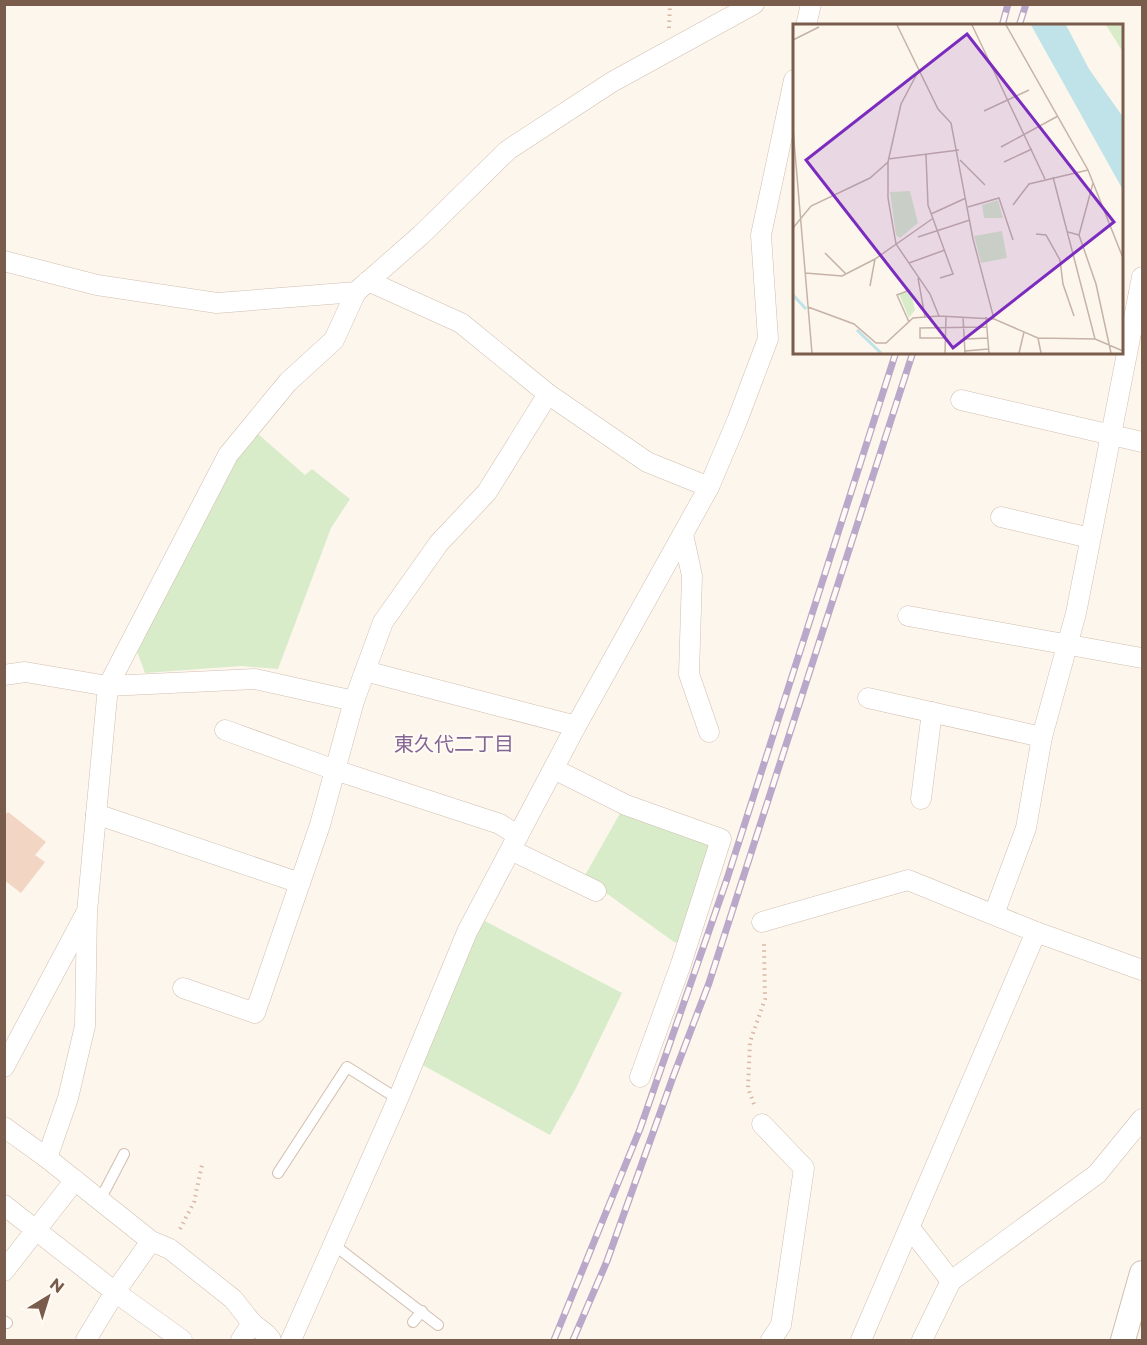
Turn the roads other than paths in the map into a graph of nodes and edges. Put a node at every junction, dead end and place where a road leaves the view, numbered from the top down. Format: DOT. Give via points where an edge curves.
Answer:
graph roads {
  1 [pos="754,4"];
  2 [pos="811,4"];
  3 [pos="806,24"];
  4 [pos="793,89"];
  5 [pos="4,261"];
  6 [pos="1143,278"];
  7 [pos="362,286"];
  8 [pos="548,394"];
  9 [pos="961,400"];
  10 [pos="1111,435"];
  11 [pos="1143,442"];
  12 [pos="709,487"];
  13 [pos="1001,517"];
  14 [pos="683,534"];
  15 [pos="1090,538"];
  16 [pos="908,616"];
  17 [pos="1066,644"];
  18 [pos="1143,658"];
  19 [pos="365,671"];
  20 [pos="4,675"];
  21 [pos="108,686"];
  22 [pos="868,698"];
  23 [pos="354,701"];
  24 [pos="932,712"];
  25 [pos="576,726"];
  26 [pos="225,730"];
  27 [pos="710,732"];
  28 [pos="1042,737"];
  29 [pos="554,769"];
  30 [pos="335,770"];
  31 [pos="921,799"];
  32 [pos="96,814"];
  33 [pos="514,843"];
  34 [pos="300,883"];
  35 [pos="596,891"];
  36 [pos="87,912"];
  37 [pos="994,914"];
  38 [pos="762,922"];
  39 [pos="1036,932"];
  40 [pos="1143,970"];
  41 [pos="183,988"];
  42 [pos="4,1066"];
  43 [pos="640,1077"];
  44 [pos="398,1099"];
  45 [pos="1143,1119"];
  46 [pos="762,1124"];
  47 [pos="4,1127"];
  48 [pos="123,1154"];
  49 [pos="47,1158"];
  50 [pos="278,1173"];
  51 [pos="75,1180"];
  52 [pos="100,1200"];
  53 [pos="4,1205"];
  54 [pos="910,1228"];
  55 [pos="36,1230"];
  56 [pos="151,1241"];
  57 [pos="334,1245"];
  58 [pos="4,1271"];
  59 [pos="1143,1273"];
  60 [pos="951,1281"];
  61 [pos="115,1292"];
  62 [pos="422,1311"];
  63 [pos="252,1323"];
  64 [pos="413,1323"];
  65 [pos="438,1325"];
  66 [pos="86,1341"];
  67 [pos="182,1341"];
  68 [pos="241,1341"];
  69 [pos="271,1341"];
  70 [pos="291,1341"];
  71 [pos="771,1341"];
  72 [pos="861,1341"];
  73 [pos="922,1341"];
  74 [pos="1123,1341"];
  1 -- 7 [label="street" via="612,82 508,150"];
  2 -- 3 [label="street"];
  4 -- 12 [label="street" via="762,235 768,339"];
  5 -- 7 [label="street" via="97,285 217,303"];
  6 -- 10 [label="street"];
  7 -- 8 [label="street" via="461,323"];
  7 -- 21 [label="street" via="334,340 288,382 228,455"];
  8 -- 12 [label="street" via="647,462"];
  8 -- 19 [label="street" via="487,492 439,543 383,622"];
  9 -- 10 [label="street"];
  10 -- 11 [label="street"];
  10 -- 15 [label="street"];
  12 -- 14 [label="street"];
  13 -- 15 [label="street"];
  14 -- 25 [label="street"];
  14 -- 27 [label="street" via="692,576 689,674"];
  15 -- 17 [label="street"];
  16 -- 17 [label="street"];
  17 -- 18 [label="street"];
  17 -- 28 [label="street"];
  19 -- 23 [label="street"];
  19 -- 25 [label="street"];
  20 -- 21 [label="street" via="25,672"];
  21 -- 23 [label="street" via="255,679"];
  21 -- 32 [label="street"];
  22 -- 24 [label="street"];
  23 -- 30 [label="street"];
  24 -- 28 [label="street"];
  24 -- 31 [label="street"];
  25 -- 29 [label="street"];
  26 -- 30 [label="street"];
  28 -- 37 [label="street" via="1026,828"];
  29 -- 33 [label="street"];
  29 -- 43 [label="street" via="626,805 721,839"];
  30 -- 33 [label="street" via="500,824"];
  30 -- 34 [label="street"];
  32 -- 34 [label="street"];
  32 -- 36 [label="street"];
  33 -- 35 [label="street"];
  33 -- 44 [label="street" via="467,932"];
  34 -- 41 [label="street" via="255,1013"];
  36 -- 42 [label="street"];
  36 -- 49 [label="street" via="86,1026 68,1098"];
  37 -- 38 [label="street" via="908,880"];
  37 -- 39 [label="street"];
  39 -- 40 [label="street"];
  39 -- 54 [label="street"];
  44 -- 50 [label="lane" via="347,1067"];
  44 -- 57 [label="street"];
  45 -- 60 [label="street" via="1097,1174"];
  46 -- 71 [label="street" via="804,1168 781,1325"];
  47 -- 49 [label="street"];
  48 -- 52 [label="lane"];
  49 -- 51 [label="street"];
  51 -- 52 [label="street"];
  51 -- 55 [label="street"];
  52 -- 56 [label="street"];
  53 -- 55 [label="street"];
  54 -- 60 [label="street"];
  54 -- 72 [label="street"];
  55 -- 58 [label="street"];
  55 -- 61 [label="street"];
  56 -- 61 [label="street"];
  56 -- 63 [label="street" via="170,1249 233,1299"];
  57 -- 62 [label="lane"];
  57 -- 70 [label="street"];
  59 -- 74 [label="street"];
  60 -- 73 [label="street"];
  61 -- 66 [label="street"];
  61 -- 67 [label="street"];
  62 -- 64 [label="lane"];
  62 -- 65 [label="lane"];
  63 -- 68 [label="street"];
  63 -- 69 [label="street"];
}
